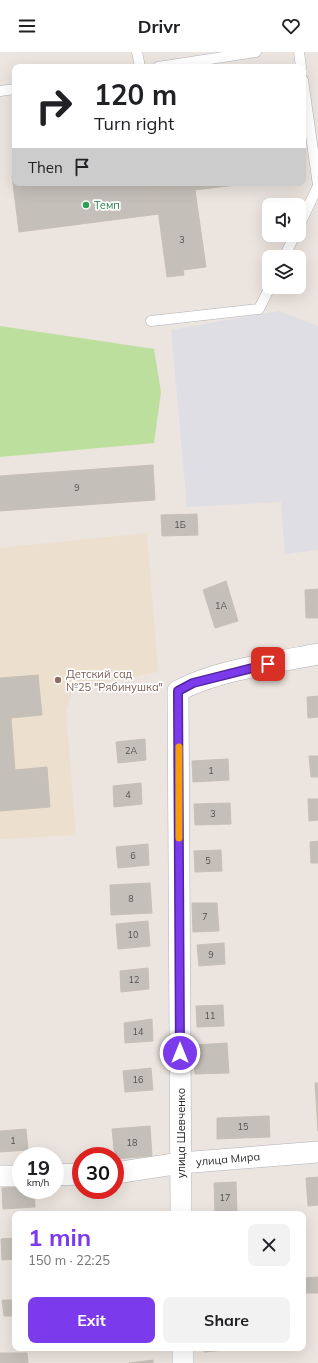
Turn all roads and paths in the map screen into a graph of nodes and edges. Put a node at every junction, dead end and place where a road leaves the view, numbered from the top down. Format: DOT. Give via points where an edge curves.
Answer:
graph roads {
  1 [pos="137,52"];
  2 [pos="256,52"];
  3 [pos="299,52"];
  4 [pos="139,64"];
  5 [pos="178,64"];
  6 [pos="301,64"];
  7 [pos="12,89"];
  8 [pos="0,91"];
  9 [pos="306,101"];
  10 [pos="318,185"];
  11 [pos="306,211"];
  12 [pos="266,294"];
  13 [pos="151,321"];
  14 [pos="318,654"];
  15 [pos="318,1152"];
  16 [pos="181,1163"];
  17 [pos="124,1172"];
  18 [pos="0,1176"];
  19 [pos="12,1176"];
  20 [pos="181,1211"];
  21 [pos="182,1351"];
  22 [pos="183,1363"];
  1 -- 4 [label="lane"];
  2 -- 5 [label="lane"];
  3 -- 6 [label="lane"];
  7 -- 8 [label="lane"];
  9 -- 10 [label="lane"];
  10 -- 11 [label="lane"];
  12 -- 13 [label="lane" via="259,309"];
  14 -- 16 [label="street, улица Шевченко" via="218,676 193,683 178,691"];
  15 -- 16 [label="street, улица Мира"];
  16 -- 17 [label="street, улица Мира"];
  16 -- 20 [label="street, улица Шевченко"];
  18 -- 19 [label="street"];
  21 -- 22 [label="street"];
}
